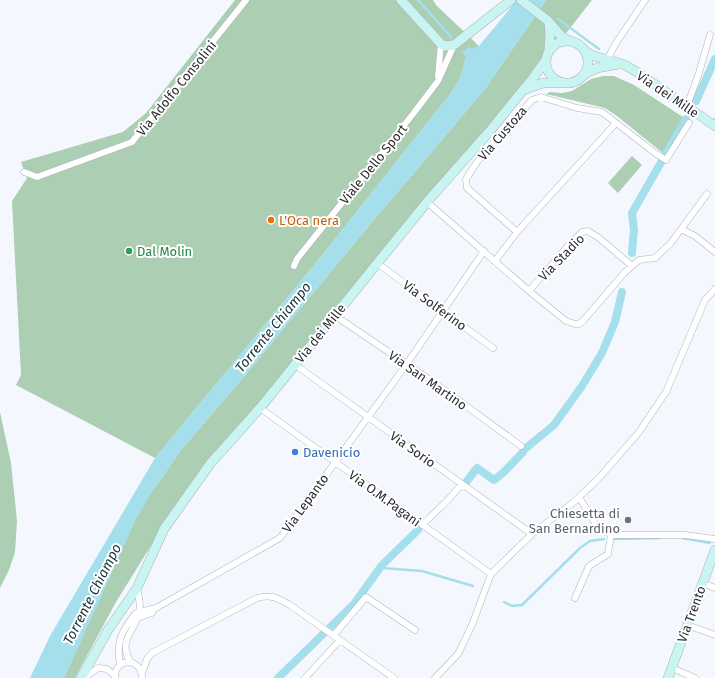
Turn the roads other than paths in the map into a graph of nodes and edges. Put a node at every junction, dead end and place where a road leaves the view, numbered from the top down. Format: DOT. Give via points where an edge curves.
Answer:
graph roads {
  1 [pos="246,0"];
  2 [pos="401,0"];
  3 [pos="511,0"];
  4 [pos="521,0"];
  5 [pos="645,0"];
  6 [pos="549,22"];
  7 [pos="710,35"];
  8 [pos="572,42"];
  9 [pos="441,44"];
  10 [pos="454,45"];
  11 [pos="550,50"];
  12 [pos="585,51"];
  13 [pos="546,60"];
  14 [pos="607,60"];
  15 [pos="620,64"];
  16 [pos="584,75"];
  17 [pos="438,81"];
  18 [pos="562,83"];
  19 [pos="523,91"];
  20 [pos="687,106"];
  21 [pos="616,123"];
  22 [pos="689,123"];
  23 [pos="715,126"];
  24 [pos="24,172"];
  25 [pos="707,194"];
  26 [pos="427,202"];
  27 [pos="681,229"];
  28 [pos="517,232"];
  29 [pos="484,251"];
  30 [pos="715,252"];
  31 [pos="495,261"];
  32 [pos="377,263"];
  33 [pos="294,266"];
  34 [pos="632,266"];
  35 [pos="715,289"];
  36 [pos="529,291"];
  37 [pos="443,311"];
  38 [pos="334,316"];
  39 [pos="493,348"];
  40 [pos="294,364"];
  41 [pos="406,365"];
  42 [pos="260,408"];
  43 [pos="367,417"];
  44 [pos="522,446"];
  45 [pos="335,462"];
  46 [pos="462,484"];
  47 [pos="579,497"];
  48 [pos="422,525"];
  49 [pos="532,534"];
  50 [pos="611,535"];
  51 [pos="715,539"];
  52 [pos="715,550"];
  53 [pos="491,574"];
  54 [pos="703,583"];
  55 [pos="137,588"];
  56 [pos="715,588"];
  57 [pos="574,598"];
  58 [pos="140,602"];
  59 [pos="154,609"];
  60 [pos="139,612"];
  61 [pos="137,618"];
  62 [pos="688,624"];
  63 [pos="415,630"];
  64 [pos="334,635"];
  65 [pos="715,635"];
  66 [pos="340,640"];
  67 [pos="131,662"];
  68 [pos="120,665"];
  69 [pos="672,668"];
  70 [pos="142,676"];
  71 [pos="115,677"];
  72 [pos="82,678"];
  73 [pos="305,678"];
  74 [pos="394,678"];
  75 [pos="435,678"];
  76 [pos="668,678"];
  77 [pos="695,678"];
  1 -- 24 [label="street, Via Adolfo Consolini" via="132,142 37,177"];
  2 -- 9 [label="main road"];
  3 -- 10 [label="main road"];
  4 -- 6 [label="main road, Via dei Mille"];
  5 -- 14 [label="street"];
  6 -- 8 [label="main road, Via dei Mille" via="562,36"];
  6 -- 11 [label="main road"];
  7 -- 20 [label="street"];
  8 -- 11 [label="main road" via="562,42"];
  8 -- 12 [label="main road, Via dei Mille"];
  9 -- 10 [label="main road"];
  9 -- 17 [label="street"];
  10 -- 17 [label="street, Viale Dello Sport"];
  11 -- 13 [label="main road, Via dei Mille"];
  12 -- 14 [label="main road, Via dei Mille"];
  12 -- 16 [label="main road" via="588,60"];
  13 -- 18 [label="main road" via="550,74"];
  13 -- 19 [label="main road, Via dei Mille"];
  14 -- 15 [label="main road, Via dei Mille"];
  15 -- 16 [label="main road, Via dei Mille" via="591,69"];
  15 -- 20 [label="main road, Via dei Mille" via="640,74"];
  16 -- 18 [label="main road, Via dei Mille" via="576,82"];
  17 -- 33 [label="street, Viale Dello Sport" via="296,259"];
  18 -- 19 [label="main road, Via dei Mille" via="542,83"];
  19 -- 26 [label="main road, Via dei Mille"];
  20 -- 23 [label="main road, Via dei Mille"];
  21 -- 22 [label="street, Via Custoza" via="666,160"];
  21 -- 28 [label="street"];
  21 -- 28 [label="street, Via Custoza" via="602,112 577,108 541,97 532,100 522,110 477,162 466,179 467,188"];
  25 -- 27 [label="street, Via Stadio"];
  26 -- 29 [label="street, Via Stadio"];
  26 -- 32 [label="main road, Via dei Mille"];
  27 -- 30 [label="street" via="695,236"];
  27 -- 34 [label="street, Via Stadio" via="655,258 638,260"];
  28 -- 31 [label="street"];
  29 -- 31 [label="street, Via Stadio"];
  29 -- 37 [label="street, Via Lepanto"];
  31 -- 36 [label="street, Via Stadio"];
  32 -- 37 [label="street, Via Solferino"];
  32 -- 38 [label="main road, Via dei Mille"];
  34 -- 36 [label="street, Via Stadio" via="579,324 566,322"];
  34 -- 36 [label="street, Via Stadio" via="599,238 588,231 582,232"];
  35 -- 47 [label="street" via="705,300 666,392 639,432"];
  37 -- 39 [label="street, Via Solferino"];
  37 -- 41 [label="street, Via Lepanto"];
  38 -- 40 [label="main road, Via dei Mille"];
  38 -- 41 [label="street, Via San Martino"];
  40 -- 42 [label="main road, Via dei Mille"];
  40 -- 43 [label="street, Via Sorio"];
  41 -- 43 [label="street, Via Lepanto"];
  41 -- 44 [label="street, Via San Martino"];
  42 -- 45 [label="street, Via O.M.Pagani"];
  42 -- 55 [label="main road, Via dei Mille" via="210,464 164,529"];
  43 -- 45 [label="street, Via Lepanto"];
  43 -- 46 [label="street, Via Sorio"];
  45 -- 48 [label="street, Via O.M.Pagani"];
  45 -- 59 [label="street, Via Lepanto" via="280,538"];
  46 -- 48 [label="street"];
  46 -- 49 [label="street, Via Sorio"];
  47 -- 49 [label="street"];
  47 -- 50 [label="street" via="596,523"];
  48 -- 53 [label="street, Via O.M.Pagani"];
  49 -- 53 [label="street"];
  50 -- 51 [label="street" via="685,535"];
  50 -- 57 [label="street" via="608,554 589,566"];
  52 -- 54 [label="main road, Via Trento"];
  53 -- 75 [label="street" via="458,654"];
  54 -- 56 [label="street"];
  54 -- 62 [label="main road, Via Trento"];
  55 -- 58 [label="street"];
  55 -- 72 [label="main road, Via dei Mille" via="108,630"];
  58 -- 59 [label="street"];
  58 -- 60 [label="street"];
  59 -- 60 [label="street, Via Lepanto"];
  59 -- 61 [label="street" via="152,613"];
  60 -- 61 [label="street"];
  60 -- 68 [label="street" via="131,619 119,640"];
  61 -- 67 [label="street" via="125,649"];
  62 -- 65 [label="street"];
  62 -- 69 [label="main road, Via Trento"];
  63 -- 64 [label="street" via="366,597"];
  64 -- 66 [label="street"];
  64 -- 70 [label="street" via="290,605 266,595 152,653 147,659"];
  66 -- 73 [label="street"];
  66 -- 74 [label="street"];
  67 -- 68 [label="street"];
  67 -- 70 [label="street" via="138,666"];
  68 -- 71 [label="street" via="115,671"];
  69 -- 76 [label="main road, Via Trento"];
  69 -- 77 [label="street"];
  71 -- 72 [label="street" via="107,669 98,668"];
}
